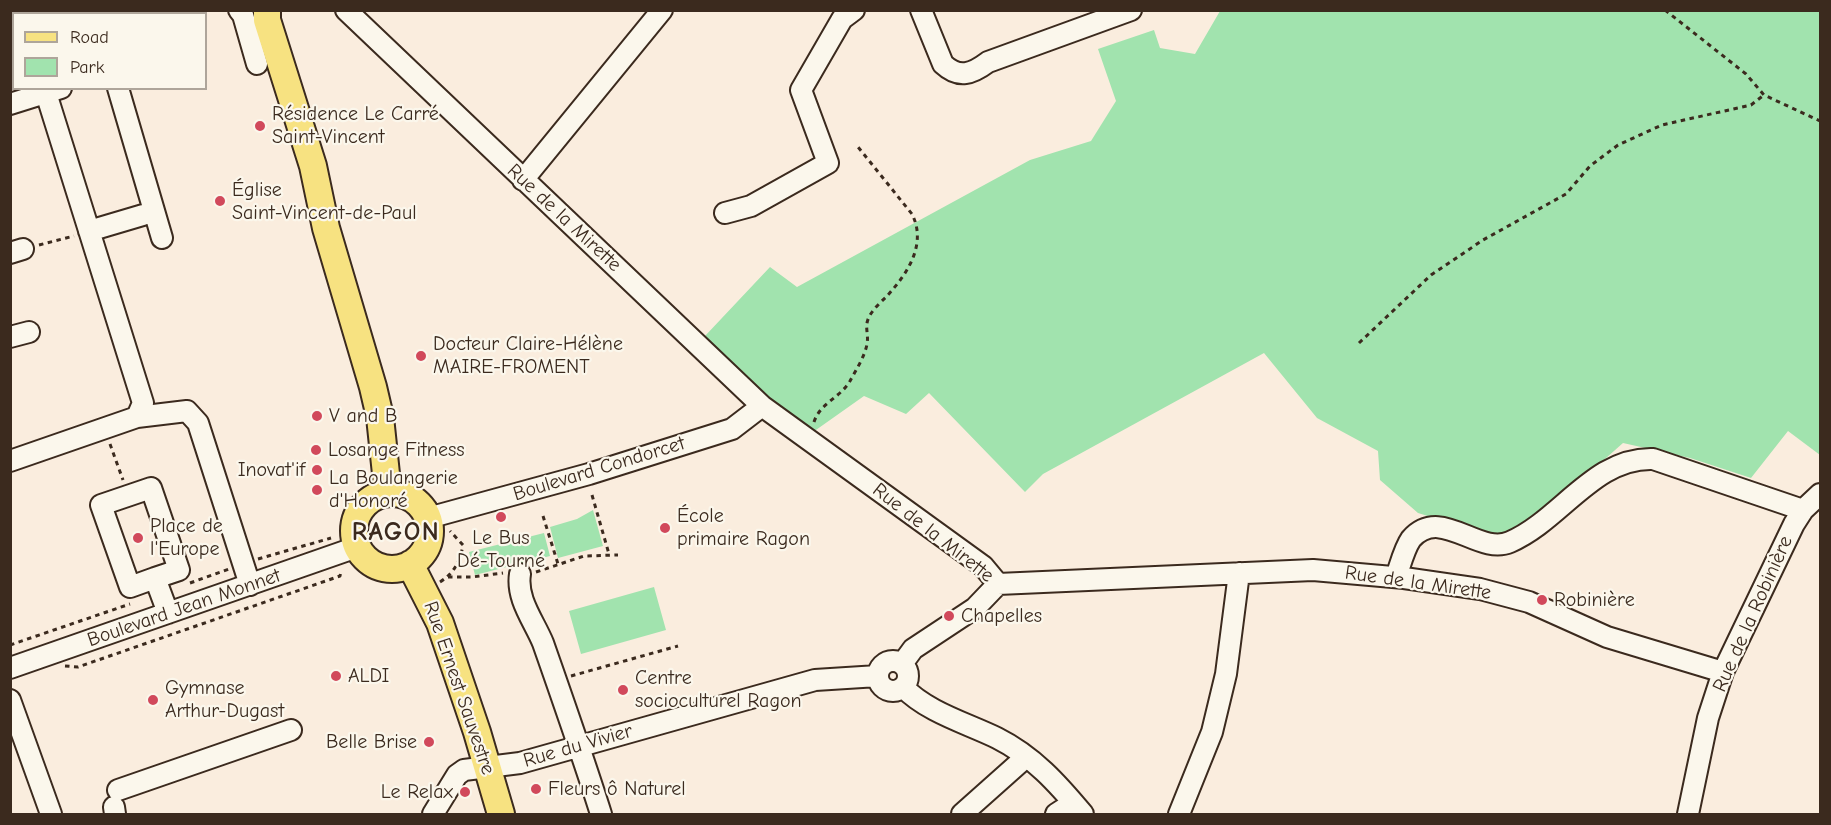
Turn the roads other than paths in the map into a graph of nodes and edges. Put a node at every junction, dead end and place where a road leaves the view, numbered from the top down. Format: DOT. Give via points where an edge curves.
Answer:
graph roads {
  1 [pos="239,10"];
  2 [pos="346,10"];
  3 [pos="854,10"];
  4 [pos="921,10"];
  5 [pos="1131,10"];
  6 [pos="264,14"];
  7 [pos="651,15"];
  8 [pos="256,64"];
  9 [pos="119,90"];
  10 [pos="53,91"];
  11 [pos="10,104"];
  12 [pos="523,180"];
  13 [pos="724,213"];
  14 [pos="143,215"];
  15 [pos="89,231"];
  16 [pos="162,238"];
  17 [pos="762,406"];
  18 [pos="137,417"];
  19 [pos="10,461"];
  20 [pos="388,493"];
  21 [pos="1821,494"];
  22 [pos="1803,510"];
  23 [pos="439,524"];
  24 [pos="357,547"];
  25 [pos="410,564"];
  26 [pos="1239,573"];
  27 [pos="520,574"];
  28 [pos="1396,577"];
  29 [pos="155,578"];
  30 [pos="998,584"];
  31 [pos="250,585"];
  32 [pos="168,613"];
  33 [pos="902,664"];
  34 [pos="12,665"];
  35 [pos="1723,672"];
  36 [pos="878,676"];
  37 [pos="903,687"];
  38 [pos="10,700"];
  39 [pos="291,730"];
  40 [pos="579,747"];
  41 [pos="1026,757"];
  42 [pos="488,767"];
  43 [pos="116,804"];
  44 [pos="1078,809"];
  45 [pos="51,814"];
  46 [pos="433,814"];
  47 [pos="501,814"];
  48 [pos="601,814"];
  49 [pos="962,814"];
  50 [pos="1056,814"];
  51 [pos="1179,814"];
  52 [pos="1688,814"];
  1 -- 8 [label="street"];
  2 -- 12 [label="street, Rue de la Mirette"];
  3 -- 13 [label="street" via="842,19 801,90 828,163 751,206"];
  4 -- 5 [label="street" via="943,64 961,75"];
  6 -- 20 [label="main road" via="313,166 326,228 377,402"];
  7 -- 12 [label="street"];
  9 -- 16 [label="street"];
  10 -- 11 [label="street"];
  10 -- 15 [label="street"];
  12 -- 17 [label="street, Rue de la Mirette"];
  14 -- 15 [label="street"];
  15 -- 18 [label="street" via="143,404"];
  17 -- 23 [label="street, Boulevard Condorcet" via="732,429"];
  17 -- 30 [label="street, Rue de la Mirette" via="982,566"];
  18 -- 19 [label="street"];
  18 -- 31 [label="street" via="182,410 196,418"];
  20 -- 23 [label="main road" via="417,501"];
  20 -- 24 [label="main road" via="378,495 362,508 354,527"];
  21 -- 22 [label="street, Rue de la Robinière"];
  22 -- 28 [label="street" via="1653,459 1639,458 1606,471 1551,516 1509,542 1486,543 1439,528 1421,531 1410,541"];
  22 -- 35 [label="street, Rue de la Robinière"];
  23 -- 25 [label="main road" via="430,528 426,549"];
  24 -- 25 [label="main road" via="380,567 401,568"];
  24 -- 31 [label="street, Boulevard Jean Monnet"];
  25 -- 42 [label="main road, Rue Ernest Sauvestre" via="431,586"];
  26 -- 28 [label="street, Rue de la Mirette" via="1313,570"];
  26 -- 30 [label="street, Rue de la Mirette"];
  26 -- 51 [label="street" via="1226,674 1212,732"];
  27 -- 40 [label="street" via="525,608 542,640"];
  28 -- 35 [label="street, Rue de la Mirette" via="1480,589 1529,602 1607,637"];
  29 -- 29 [label="street" via="130,587 101,505 151,488 179,570"];
  29 -- 32 [label="street"];
  30 -- 33 [label="street" via="975,608 913,649"];
  31 -- 32 [label="street, Boulevard Jean Monnet"];
  32 -- 34 [label="street, Boulevard Jean Monnet"];
  33 -- 36 [label="street" via="889,662 881,667"];
  33 -- 37 [label="street" via="908,678"];
  35 -- 52 [label="street, Rue de la Robinière" via="1708,718"];
  36 -- 37 [label="street" via="881,685 890,690"];
  36 -- 40 [label="street, Rue du Vivier" via="814,680"];
  37 -- 41 [label="street" via="923,703"];
  38 -- 45 [label="street"];
  39 -- 43 [label="street"];
  40 -- 42 [label="street, Rue du Vivier"];
  40 -- 48 [label="street"];
  41 -- 44 [label="street" via="1049,774"];
  41 -- 49 [label="street"];
  42 -- 46 [label="street, Rue du Vivier" via="472,767 457,775"];
  42 -- 47 [label="main road, Rue Ernest Sauvestre"];
  44 -- 50 [label="street"];
}
